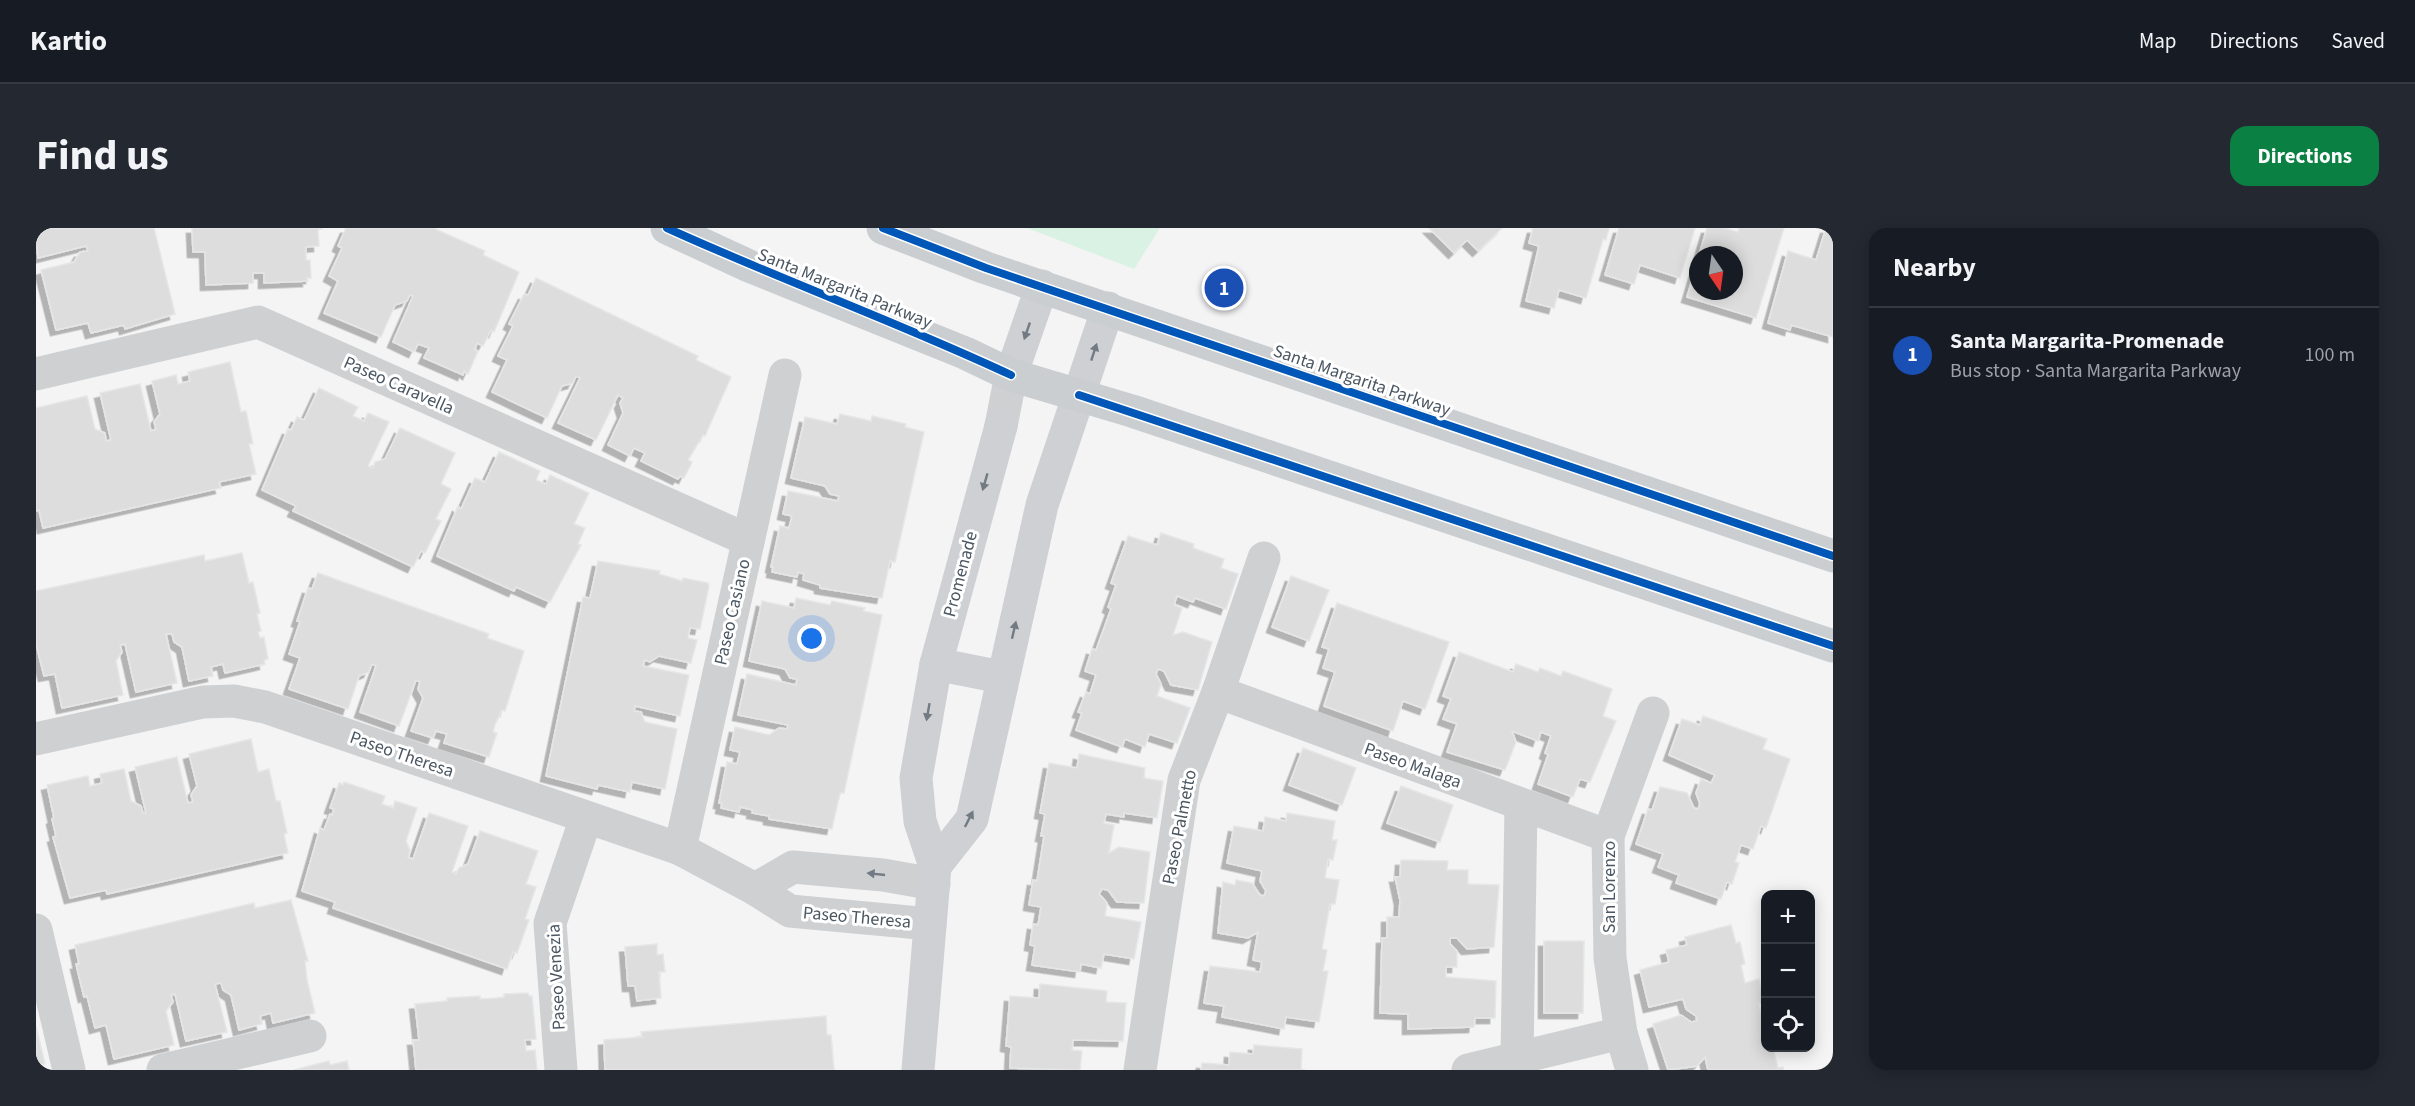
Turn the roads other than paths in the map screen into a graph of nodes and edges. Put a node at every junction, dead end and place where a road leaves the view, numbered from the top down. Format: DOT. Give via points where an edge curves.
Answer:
graph roads {
  1 [pos="667,228"];
  2 [pos="883,228"];
  3 [pos="1042,286"];
  4 [pos="1108,308"];
  5 [pos="36,374"];
  6 [pos="785,375"];
  7 [pos="1011,375"];
  8 [pos="1079,395"];
  9 [pos="748,540"];
  10 [pos="1833,556"];
  11 [pos="1264,558"];
  12 [pos="1833,646"];
  13 [pos="936,664"];
  14 [pos="1001,677"];
  15 [pos="1218,692"];
  16 [pos="1653,713"];
  17 [pos="36,739"];
  18 [pos="1521,805"];
  19 [pos="586,818"];
  20 [pos="1608,836"];
  21 [pos="680,849"];
  22 [pos="935,875"];
  23 [pos="755,889"];
  24 [pos="930,924"];
  25 [pos="36,930"];
  26 [pos="1621,1033"];
  27 [pos="310,1036"];
  28 [pos="1517,1058"];
  29 [pos="199,1066"];
  30 [pos="69,1070"];
  31 [pos="163,1070"];
  32 [pos="561,1070"];
  33 [pos="918,1070"];
  34 [pos="1140,1070"];
  35 [pos="1468,1070"];
  36 [pos="1632,1070"];
  1 -- 7 [label="main road, Santa Margarita Parkway"];
  2 -- 3 [label="main road, Santa Margarita Parkway"];
  3 -- 4 [label="main road, Santa Margarita Parkway"];
  3 -- 7 [label="street, Promenade, one-way"];
  8 -- 4 [label="street, one-way"];
  4 -- 10 [label="main road, Santa Margarita Parkway"];
  5 -- 9 [label="street, Paseo Caravella" via="258,322"];
  6 -- 9 [label="street, Paseo Casiano"];
  7 -- 8 [label="main road, Santa Margarita Parkway"];
  7 -- 13 [label="street, Promenade, one-way" via="1001,426"];
  8 -- 12 [label="main road, Santa Margarita Parkway"];
  14 -- 8 [label="street, one-way" via="1042,505"];
  9 -- 21 [label="street, Paseo Casiano"];
  11 -- 15 [label="street, Paseo Palmetto"];
  13 -- 14 [label="street"];
  13 -- 22 [label="street, Promenade, one-way" via="916,778 920,821"];
  22 -- 14 [label="street, one-way" via="972,819"];
  15 -- 18 [label="street, Paseo Malaga"];
  15 -- 34 [label="street, Paseo Palmetto" via="1184,780"];
  16 -- 20 [label="street, San Lorenzo"];
  17 -- 19 [label="street, Paseo Theresa" via="203,702 234,701 266,707"];
  18 -- 20 [label="street, Paseo Malaga"];
  18 -- 28 [label="street"];
  19 -- 21 [label="street, Paseo Theresa"];
  19 -- 32 [label="street, Paseo Venezia" via="550,923"];
  20 -- 26 [label="street, San Lorenzo" via="1610,958"];
  21 -- 23 [label="street, Paseo Theresa"];
  22 -- 23 [label="street, one-way" via="793,867"];
  22 -- 24 [label="street, Promenade"];
  23 -- 24 [label="street, Paseo Theresa" via="790,911"];
  24 -- 33 [label="street, Promenade"];
  25 -- 30 [label="street"];
  26 -- 28 [label="street"];
  26 -- 36 [label="street, San Lorenzo"];
  27 -- 29 [label="street"];
  28 -- 35 [label="street"];
  29 -- 31 [label="street"];
}
